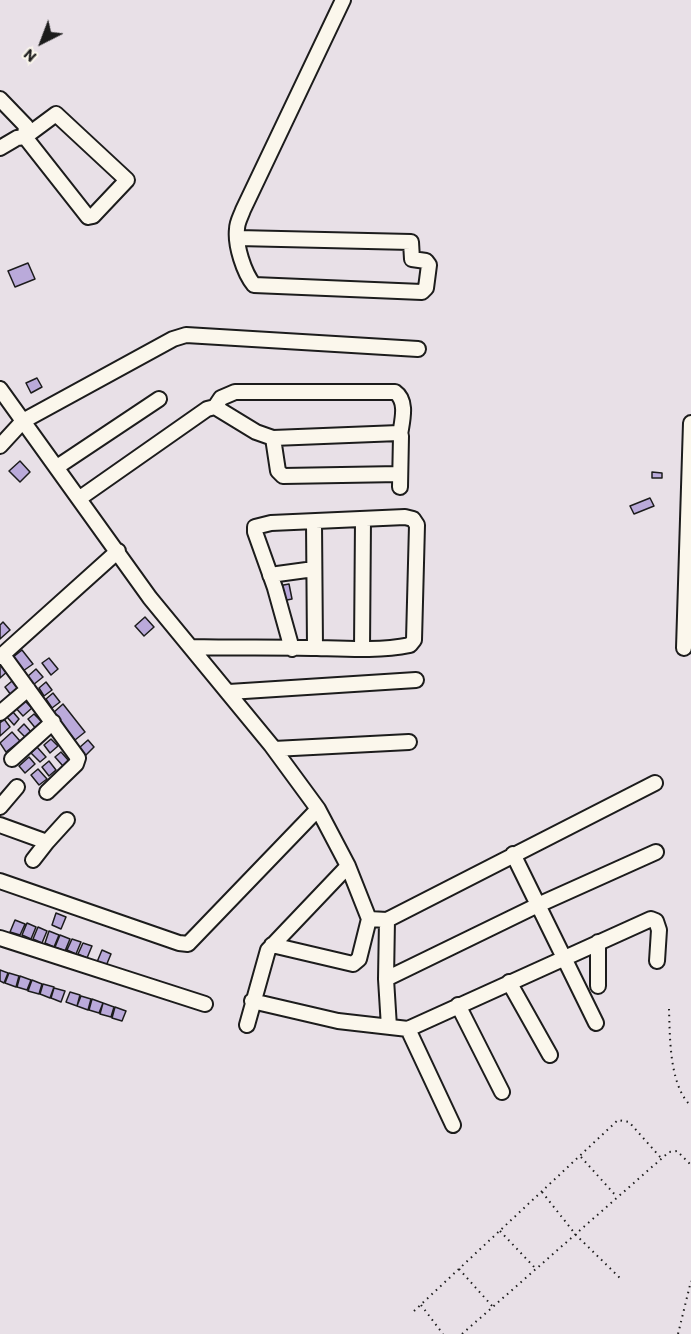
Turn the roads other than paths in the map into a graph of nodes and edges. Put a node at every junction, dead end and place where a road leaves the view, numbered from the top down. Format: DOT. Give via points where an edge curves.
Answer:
graph roads {
  1 [pos="343,0"];
  2 [pos="0,99"];
  3 [pos="25,137"];
  4 [pos="0,148"];
  5 [pos="238,238"];
  6 [pos="418,349"];
  7 [pos="0,389"];
  8 [pos="159,399"];
  9 [pos="214,407"];
  10 [pos="23,421"];
  11 [pos="691,423"];
  12 [pos="400,435"];
  13 [pos="273,438"];
  14 [pos="0,446"];
  15 [pos="57,467"];
  16 [pos="80,498"];
  17 [pos="363,520"];
  18 [pos="314,522"];
  19 [pos="118,551"];
  20 [pos="314,569"];
  21 [pos="270,575"];
  22 [pos="192,647"];
  23 [pos="315,648"];
  24 [pos="684,648"];
  25 [pos="292,649"];
  26 [pos="362,650"];
  27 [pos="1,656"];
  28 [pos="416,680"];
  29 [pos="28,689"];
  30 [pos="229,692"];
  31 [pos="0,713"];
  32 [pos="53,722"];
  33 [pos="409,742"];
  34 [pos="274,749"];
  35 [pos="12,759"];
  36 [pos="656,783"];
  37 [pos="17,788"];
  38 [pos="47,792"];
  39 [pos="0,807"];
  40 [pos="318,808"];
  41 [pos="67,820"];
  42 [pos="0,825"];
  43 [pos="47,842"];
  44 [pos="656,852"];
  45 [pos="513,854"];
  46 [pos="33,860"];
  47 [pos="348,866"];
  48 [pos="0,881"];
  49 [pos="538,905"];
  50 [pos="369,919"];
  51 [pos="387,920"];
  52 [pos="0,938"];
  53 [pos="598,942"];
  54 [pos="272,945"];
  55 [pos="563,957"];
  56 [pos="657,961"];
  57 [pos="386,979"];
  58 [pos="509,982"];
  59 [pos="598,986"];
  60 [pos="252,1001"];
  61 [pos="205,1004"];
  62 [pos="458,1005"];
  63 [pos="596,1023"];
  64 [pos="247,1025"];
  65 [pos="389,1027"];
  66 [pos="408,1029"];
  67 [pos="550,1055"];
  68 [pos="502,1092"];
  69 [pos="453,1125"];
  1 -- 5 [label="street" via="265,158 243,210"];
  2 -- 3 [label="street" via="26,126"];
  3 -- 3 [label="street" via="56,114 127,180 88,217"];
  3 -- 4 [label="street"];
  5 -- 5 [label="street" via="241,257 254,285 422,292 426,288 429,265 412,259 411,242"];
  6 -- 10 [label="street" via="186,335"];
  7 -- 10 [label="street"];
  8 -- 15 [label="street"];
  9 -- 12 [label="street" via="220,398 235,392 395,392 401,396 403,405"];
  9 -- 13 [label="street"];
  9 -- 16 [label="street"];
  10 -- 14 [label="street"];
  10 -- 15 [label="street"];
  11 -- 24 [label="street"];
  12 -- 13 [label="street"];
  12 -- 13 [label="street" via="400,480 283,476 278,471"];
  15 -- 16 [label="street"];
  16 -- 19 [label="street"];
  17 -- 18 [label="street"];
  17 -- 26 [label="street"];
  17 -- 26 [label="street" via="408,517 417,525 414,642"];
  18 -- 20 [label="street"];
  18 -- 21 [label="street" via="260,524 254,528"];
  19 -- 22 [label="street" via="150,598"];
  19 -- 27 [label="street"];
  20 -- 21 [label="street"];
  20 -- 23 [label="street"];
  21 -- 25 [label="street"];
  22 -- 25 [label="street"];
  22 -- 30 [label="street"];
  23 -- 25 [label="street"];
  23 -- 26 [label="street"];
  27 -- 29 [label="street"];
  28 -- 30 [label="street"];
  29 -- 31 [label="street"];
  29 -- 32 [label="street"];
  30 -- 34 [label="street"];
  32 -- 35 [label="street"];
  32 -- 38 [label="street" via="78,760"];
  33 -- 34 [label="street"];
  34 -- 40 [label="street"];
  36 -- 45 [label="street"];
  37 -- 39 [label="street"];
  40 -- 47 [label="street"];
  40 -- 48 [label="street" via="188,944"];
  41 -- 43 [label="street"];
  42 -- 43 [label="street"];
  43 -- 46 [label="street"];
  44 -- 49 [label="street"];
  45 -- 49 [label="street"];
  45 -- 51 [label="street"];
  47 -- 50 [label="street"];
  47 -- 54 [label="street"];
  49 -- 55 [label="street"];
  49 -- 57 [label="street"];
  50 -- 51 [label="street"];
  50 -- 54 [label="street" via="359,959 353,964"];
  51 -- 57 [label="street"];
  52 -- 61 [label="street"];
  53 -- 55 [label="street"];
  53 -- 56 [label="street" via="651,919 659,930"];
  53 -- 59 [label="street"];
  54 -- 60 [label="street"];
  55 -- 58 [label="street"];
  55 -- 63 [label="street"];
  57 -- 65 [label="street"];
  58 -- 62 [label="street"];
  58 -- 67 [label="street"];
  60 -- 64 [label="street"];
  60 -- 65 [label="street" via="338,1022"];
  62 -- 66 [label="street"];
  62 -- 68 [label="street"];
  65 -- 66 [label="street"];
  66 -- 69 [label="street"];
}
